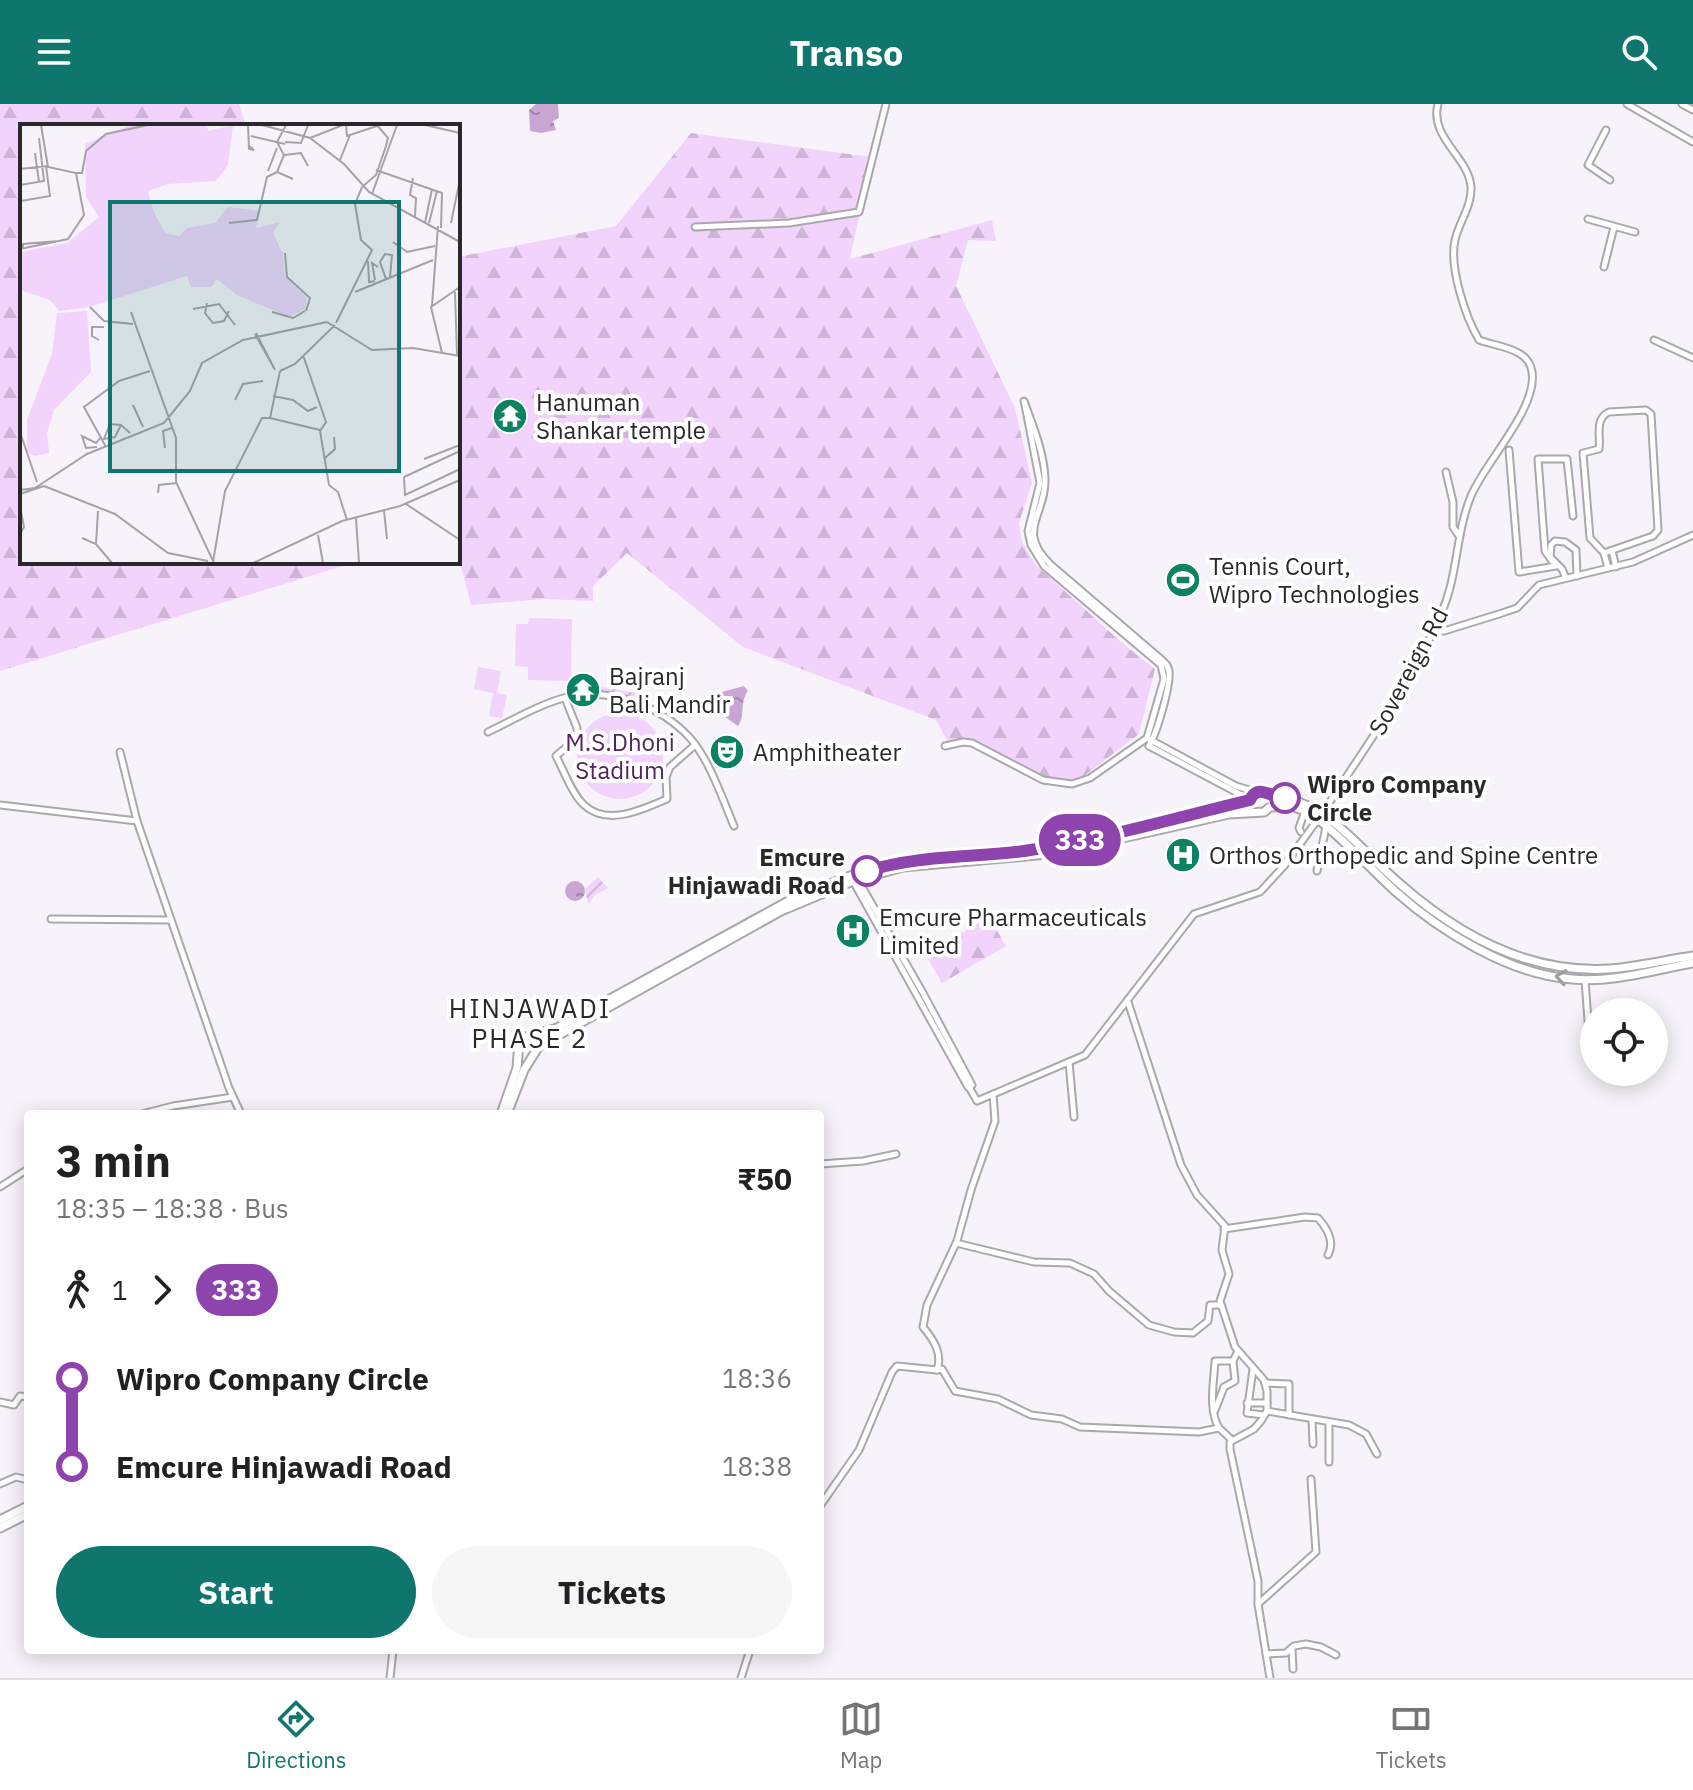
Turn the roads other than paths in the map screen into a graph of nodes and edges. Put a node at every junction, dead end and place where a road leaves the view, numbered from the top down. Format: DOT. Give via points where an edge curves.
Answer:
graph roads {
  1 [pos="886,104"];
  2 [pos="1438,104"];
  3 [pos="1627,104"];
  4 [pos="1682,104"];
  5 [pos="1693,110"];
  6 [pos="1606,130"];
  7 [pos="1693,142"];
  8 [pos="1610,180"];
  9 [pos="1588,219"];
  10 [pos="695,227"];
  11 [pos="1614,227"];
  12 [pos="1635,232"];
  13 [pos="1604,267"];
  14 [pos="1654,340"];
  15 [pos="1693,358"];
  16 [pos="1024,403"];
  17 [pos="1509,450"];
  18 [pos="1446,472"];
  19 [pos="1573,516"];
  20 [pos="1693,535"];
  21 [pos="1460,537"];
  22 [pos="1612,551"];
  23 [pos="1604,553"];
  24 [pos="1554,563"];
  25 [pos="1616,567"];
  26 [pos="1608,568"];
  27 [pos="1577,576"];
  28 [pos="1566,578"];
  29 [pos="1433,631"];
  30 [pos="565,698"];
  31 [pos="488,732"];
  32 [pos="1148,742"];
  33 [pos="695,745"];
  34 [pos="945,746"];
  35 [pos="120,752"];
  36 [pos="1231,788"];
  37 [pos="1256,792"];
  38 [pos="1271,797"];
  39 [pos="1250,800"];
  40 [pos="0,805"];
  41 [pos="1228,806"];
  42 [pos="1270,807"];
  43 [pos="1305,810"];
  44 [pos="1256,811"];
  45 [pos="1320,816"];
  46 [pos="137,821"];
  47 [pos="734,826"];
  48 [pos="1326,827"];
  49 [pos="1301,832"];
  50 [pos="1317,871"];
  51 [pos="854,878"];
  52 [pos="51,919"];
  53 [pos="170,920"];
  54 [pos="1693,956"];
  55 [pos="1693,963"];
  56 [pos="1585,980"];
  57 [pos="640,985"];
  58 [pos="1586,998"];
  59 [pos="1128,1002"];
  60 [pos="535,1036"];
  61 [pos="539,1046"];
  62 [pos="520,1050"];
  63 [pos="534,1054"];
  64 [pos="1069,1062"];
  65 [pos="993,1094"];
  66 [pos="233,1097"];
  67 [pos="158,1110"];
  68 [pos="239,1110"];
  69 [pos="503,1110"];
  70 [pos="509,1110"];
  71 [pos="1074,1117"];
  72 [pos="896,1154"];
  73 [pos="824,1164"];
  74 [pos="24,1172"];
  75 [pos="0,1187"];
  76 [pos="1223,1229"];
  77 [pos="956,1243"];
  78 [pos="1328,1255"];
  79 [pos="1221,1305"];
  80 [pos="1238,1351"];
  81 [pos="1233,1361"];
  82 [pos="1253,1369"];
  83 [pos="937,1370"];
  84 [pos="1265,1383"];
  85 [pos="24,1396"];
  86 [pos="0,1402"];
  87 [pos="1247,1403"];
  88 [pos="1215,1410"];
  89 [pos="1266,1410"];
  90 [pos="1289,1415"];
  91 [pos="1312,1420"];
  92 [pos="1329,1422"];
  93 [pos="1219,1428"];
  94 [pos="1232,1440"];
  95 [pos="1313,1444"];
  96 [pos="1377,1454"];
  97 [pos="1329,1462"];
  98 [pos="24,1479"];
  99 [pos="1311,1479"];
  100 [pos="0,1484"];
  101 [pos="824,1500"];
  102 [pos="24,1508"];
  103 [pos="24,1516"];
  104 [pos="0,1520"];
  105 [pos="0,1528"];
  106 [pos="1258,1604"];
  107 [pos="1292,1648"];
  108 [pos="393,1654"];
  109 [pos="749,1654"];
  110 [pos="1266,1654"];
  111 [pos="1336,1655"];
  112 [pos="1293,1669"];
  113 [pos="390,1678"];
  114 [pos="741,1678"];
  115 [pos="1270,1678"];
  1 -- 10 [label="street" via="859,212 789,223"];
  2 -- 21 [label="street, Sovereign Rd" via="1437,123 1471,186 1453,254 1472,327 1479,340 1520,352 1532,371 1528,401 1472,493"];
  3 -- 7 [label="street"];
  4 -- 5 [label="street"];
  6 -- 8 [label="street" via="1588,165"];
  9 -- 11 [label="street"];
  11 -- 12 [label="street"];
  11 -- 13 [label="street"];
  14 -- 15 [label="street"];
  16 -- 32 [label="street" via="1035,439 1040,487 1028,531 1036,556 1162,668 1164,679"];
  17 -- 24 [label="street" via="1519,572"];
  18 -- 21 [label="street" via="1453,527"];
  19 -- 24 [label="street" via="1567,459 1538,459 1545,551"];
  20 -- 25 [label="street"];
  21 -- 29 [label="street, Sovereign Rd" via="1445,606"];
  22 -- 23 [label="street"];
  22 -- 23 [label="street" via="1658,530 1651,414 1646,410 1603,415 1599,449 1583,453 1590,538"];
  22 -- 25 [label="street"];
  23 -- 26 [label="street"];
  24 -- 27 [label="street" via="1551,545 1560,541 1574,548"];
  24 -- 28 [label="street"];
  25 -- 26 [label="street"];
  26 -- 27 [label="street"];
  27 -- 28 [label="street"];
  28 -- 29 [label="street" via="1539,585 1517,608"];
  29 -- 45 [label="street, Sovereign Rd" via="1388,717"];
  30 -- 31 [label="street"];
  30 -- 33 [label="street" via="585,694 639,703 664,716"];
  30 -- 33 [label="street" via="577,738 556,756 585,806 600,812 617,817 667,799 670,767"];
  32 -- 34 [label="street" via="1072,784 1043,780 972,743"];
  32 -- 36 [label="street"];
  32 -- 37 [label="street"];
  33 -- 47 [label="street"];
  35 -- 46 [label="street"];
  36 -- 39 [label="street"];
  36 -- 41 [label="street"];
  37 -- 38 [label="main road"];
  37 -- 39 [label="main road"];
  38 -- 42 [label="main road"];
  38 -- 45 [label="main road" via="1296,801"];
  39 -- 41 [label="main road"];
  39 -- 44 [label="main road"];
  40 -- 46 [label="street"];
  41 -- 51 [label="main road" via="1041,848 917,859"];
  42 -- 43 [label="main road"];
  42 -- 44 [label="main road"];
  43 -- 45 [label="main road"];
  43 -- 49 [label="street"];
  44 -- 51 [label="main road" via="1042,854 918,865"];
  45 -- 48 [label="main road"];
  45 -- 54 [label="main road" via="1404,887 1483,941 1521,959 1591,969"];
  45 -- 59 [label="street, Sovereign Rd" via="1260,892 1194,914"];
  46 -- 53 [label="street"];
  48 -- 50 [label="street"];
  56 -- 48 [label="main road, one-way" via="1533,972 1490,956 1407,901"];
  51 -- 57 [label="main road"];
  51 -- 65 [label="street" via="977,1101"];
  52 -- 53 [label="street"];
  53 -- 66 [label="street"];
  55 -- 56 [label="main road"];
  56 -- 58 [label="street"];
  57 -- 60 [label="main road"];
  57 -- 61 [label="main road"];
  59 -- 64 [label="street, Sovereign Rd" via="1085,1055"];
  59 -- 76 [label="street" via="1181,1165"];
  60 -- 61 [label="main road"];
  60 -- 62 [label="main road" via="522,1037"];
  61 -- 63 [label="main road"];
  62 -- 63 [label="main road"];
  62 -- 69 [label="main road"];
  63 -- 70 [label="main road"];
  64 -- 65 [label="street, Sovereign Rd"];
  64 -- 71 [label="street"];
  65 -- 77 [label="street" via="995,1121"];
  66 -- 67 [label="street"];
  66 -- 68 [label="street"];
  72 -- 73 [label="street"];
  74 -- 75 [label="street"];
  76 -- 78 [label="street" via="1318,1218 1329,1235"];
  76 -- 79 [label="street" via="1229,1274"];
  77 -- 79 [label="street" via="1034,1262 1070,1263 1094,1274 1158,1329 1193,1333 1208,1321 1210,1305"];
  77 -- 83 [label="street" via="927,1305 923,1327 934,1339"];
  79 -- 80 [label="street"];
  80 -- 81 [label="street"];
  80 -- 82 [label="street"];
  81 -- 88 [label="street" via="1235,1381 1224,1387"];
  81 -- 88 [label="street" via="1215,1361"];
  82 -- 84 [label="street"];
  82 -- 87 [label="street"];
  83 -- 93 [label="street" via="947,1373 958,1393 998,1399 1031,1415 1080,1427 1199,1432"];
  83 -- 101 [label="street" via="897,1366 859,1450"];
  84 -- 89 [label="street"];
  84 -- 90 [label="street" via="1289,1384"];
  85 -- 86 [label="street" via="14,1405"];
  87 -- 89 [label="street"];
  87 -- 89 [label="street" via="1247,1413"];
  88 -- 93 [label="street"];
  89 -- 90 [label="street"];
  89 -- 94 [label="street" via="1254,1429"];
  90 -- 91 [label="street"];
  91 -- 92 [label="street"];
  91 -- 95 [label="street"];
  92 -- 96 [label="street" via="1366,1434"];
  92 -- 97 [label="street"];
  93 -- 94 [label="street"];
  94 -- 106 [label="street"];
  98 -- 100 [label="street"];
  99 -- 106 [label="street" via="1316,1552"];
  102 -- 104 [label="main road"];
  103 -- 105 [label="main road"];
  106 -- 110 [label="street"];
  107 -- 110 [label="street"];
  107 -- 111 [label="street" via="1315,1645"];
  107 -- 112 [label="street"];
  108 -- 113 [label="street"];
  109 -- 114 [label="street"];
  110 -- 115 [label="street"];
}
